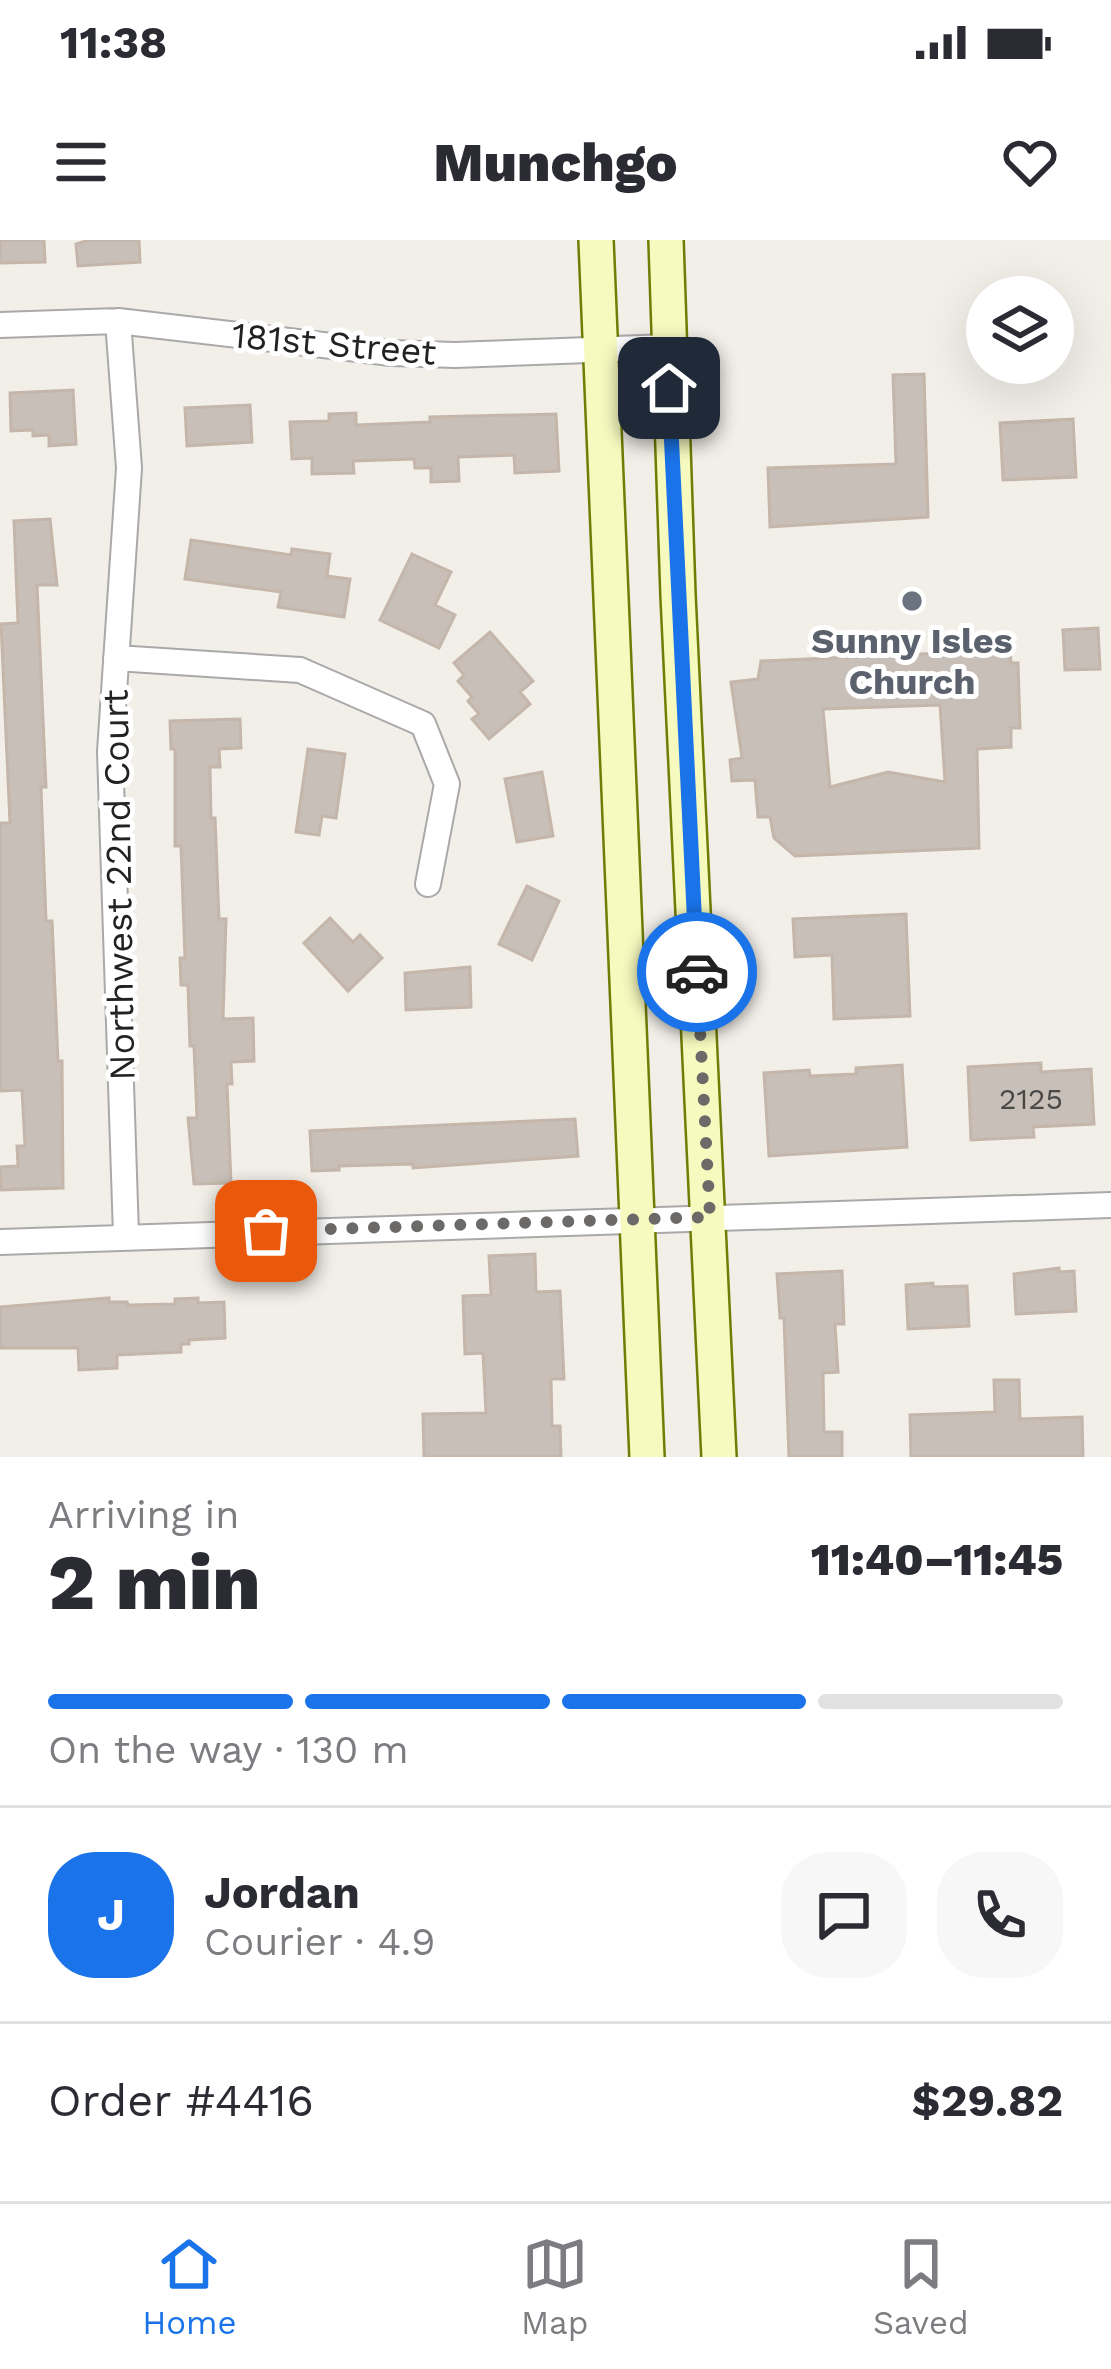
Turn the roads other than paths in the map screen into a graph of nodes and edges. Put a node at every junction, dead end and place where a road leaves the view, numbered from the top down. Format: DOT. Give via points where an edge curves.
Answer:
graph roads {
  1 [pos="596,240"];
  2 [pos="666,240"];
  3 [pos="118,321"];
  4 [pos="0,325"];
  5 [pos="669,347"];
  6 [pos="599,350"];
  7 [pos="116,658"];
  8 [pos="428,884"];
  9 [pos="1111,1205"];
  10 [pos="710,1217"];
  11 [pos="638,1222"];
  12 [pos="126,1235"];
  13 [pos="0,1242"];
  14 [pos="647,1457"];
  15 [pos="718,1457"];
  1 -- 6 [label="main road"];
  2 -- 5 [label="main road"];
  3 -- 4 [label="street, 181st Street"];
  3 -- 6 [label="street, 181st Street" via="392,353"];
  3 -- 7 [label="street, Northwest 22nd Court" via="129,468"];
  5 -- 6 [label="street, 181st Street"];
  5 -- 10 [label="main road"];
  6 -- 11 [label="main road"];
  7 -- 8 [label="street" via="300,670 423,724 447,784"];
  7 -- 12 [label="street, Northwest 22nd Court" via="110,752"];
  9 -- 10 [label="street"];
  10 -- 11 [label="street"];
  10 -- 15 [label="main road"];
  11 -- 12 [label="street"];
  11 -- 14 [label="main road"];
  12 -- 13 [label="street"];
}
